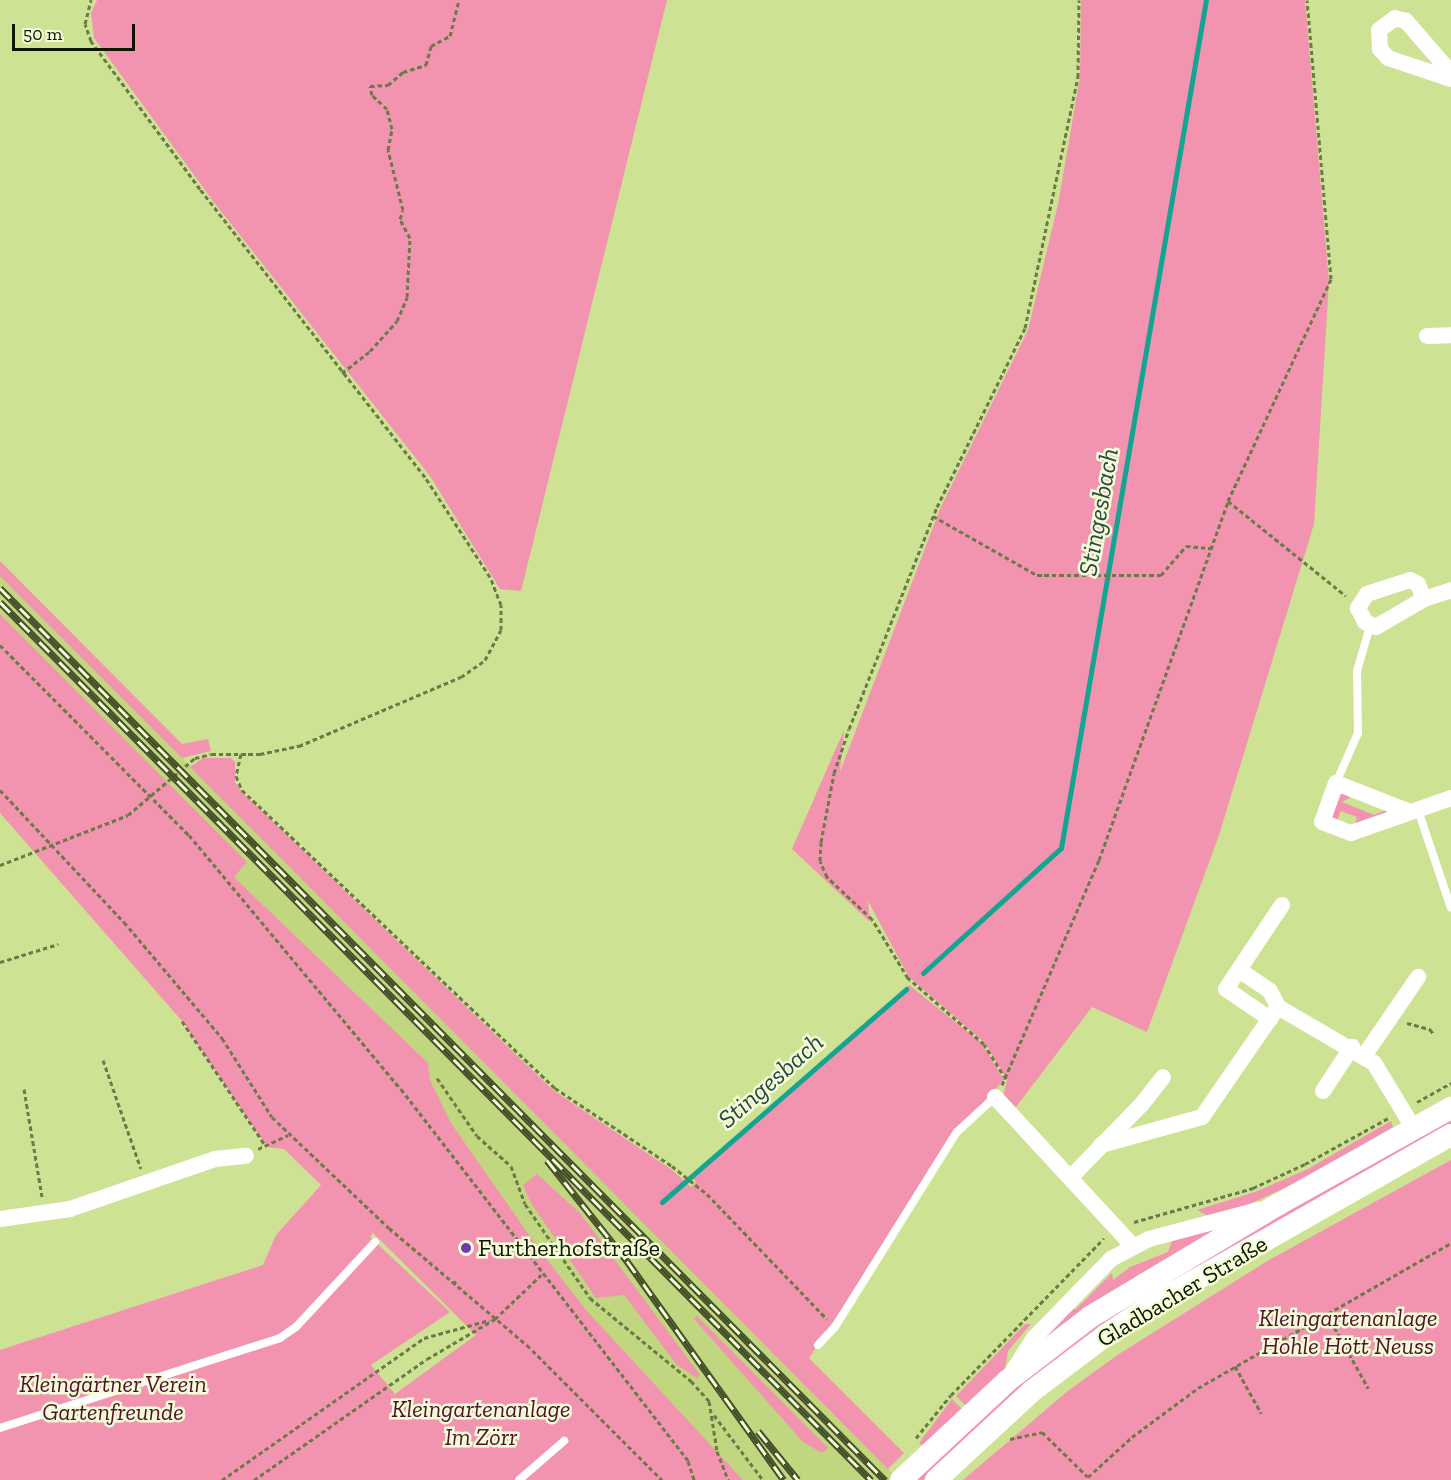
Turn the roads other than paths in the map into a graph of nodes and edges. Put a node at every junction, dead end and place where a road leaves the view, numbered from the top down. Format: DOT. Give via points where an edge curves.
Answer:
graph roads {
  1 [pos="1451,73"];
  2 [pos="1451,79"];
  3 [pos="1451,335"];
  4 [pos="1427,336"];
  5 [pos="1451,590"];
  6 [pos="1424,599"];
  7 [pos="1370,626"];
  8 [pos="1336,783"];
  9 [pos="1451,798"];
  10 [pos="1414,811"];
  11 [pos="1282,904"];
  12 [pos="1451,908"];
  13 [pos="1239,970"];
  14 [pos="1418,977"];
  15 [pos="1274,1013"];
  16 [pos="1358,1052"];
  17 [pos="1163,1077"];
  18 [pos="1323,1090"];
  19 [pos="995,1097"];
  20 [pos="1451,1108"];
  21 [pos="1414,1129"];
  22 [pos="1451,1135"];
  23 [pos="1101,1145"];
  24 [pos="246,1156"];
  25 [pos="1071,1177"];
  26 [pos="1279,1204"];
  27 [pos="0,1219"];
  28 [pos="375,1242"];
  29 [pos="1132,1245"];
  30 [pos="818,1345"];
  31 [pos="1007,1381"];
  32 [pos="0,1428"];
  33 [pos="564,1441"];
  34 [pos="519,1480"];
  35 [pos="901,1480"];
  36 [pos="936,1480"];
  1 -- 2 [label="street" via="1406,21 1395,18 1379,30 1380,49 1388,58"];
  3 -- 4 [label="street"];
  5 -- 6 [label="street"];
  6 -- 7 [label="street" via="1383,625"];
  6 -- 7 [label="street" via="1418,584 1410,580 1366,594 1358,608"];
  7 -- 8 [label="lane" via="1357,671 1358,733"];
  8 -- 10 [label="street"];
  8 -- 10 [label="street" via="1322,822 1352,833"];
  9 -- 10 [label="street"];
  10 -- 12 [label="lane"];
  11 -- 13 [label="street"];
  13 -- 15 [label="street" via="1270,991"];
  13 -- 15 [label="street" via="1226,989"];
  14 -- 16 [label="street"];
  15 -- 16 [label="street"];
  15 -- 23 [label="street" via="1202,1116"];
  16 -- 18 [label="street"];
  16 -- 21 [label="street" via="1374,1063"];
  17 -- 23 [label="street"];
  19 -- 25 [label="street"];
  19 -- 30 [label="lane" via="957,1132 835,1327"];
  20 -- 21 [label="main road, Gladbacher Straße"];
  21 -- 26 [label="main road, Gladbacher Straße"];
  22 -- 36 [label="main road, Gladbacher Straße" via="1155,1303 1106,1335 1032,1391"];
  23 -- 25 [label="street"];
  24 -- 27 [label="street" via="215,1159 45,1214"];
  25 -- 29 [label="street"];
  26 -- 29 [label="street, Gladbacher Straße"];
  26 -- 31 [label="main road, Gladbacher Straße" via="1139,1285"];
  28 -- 32 [label="lane" via="296,1327 280,1338"];
  29 -- 31 [label="street, Gladbacher Straße" via="1111,1259 1034,1338"];
  31 -- 35 [label="main road, Gladbacher Straße"];
  33 -- 34 [label="lane"];
}
